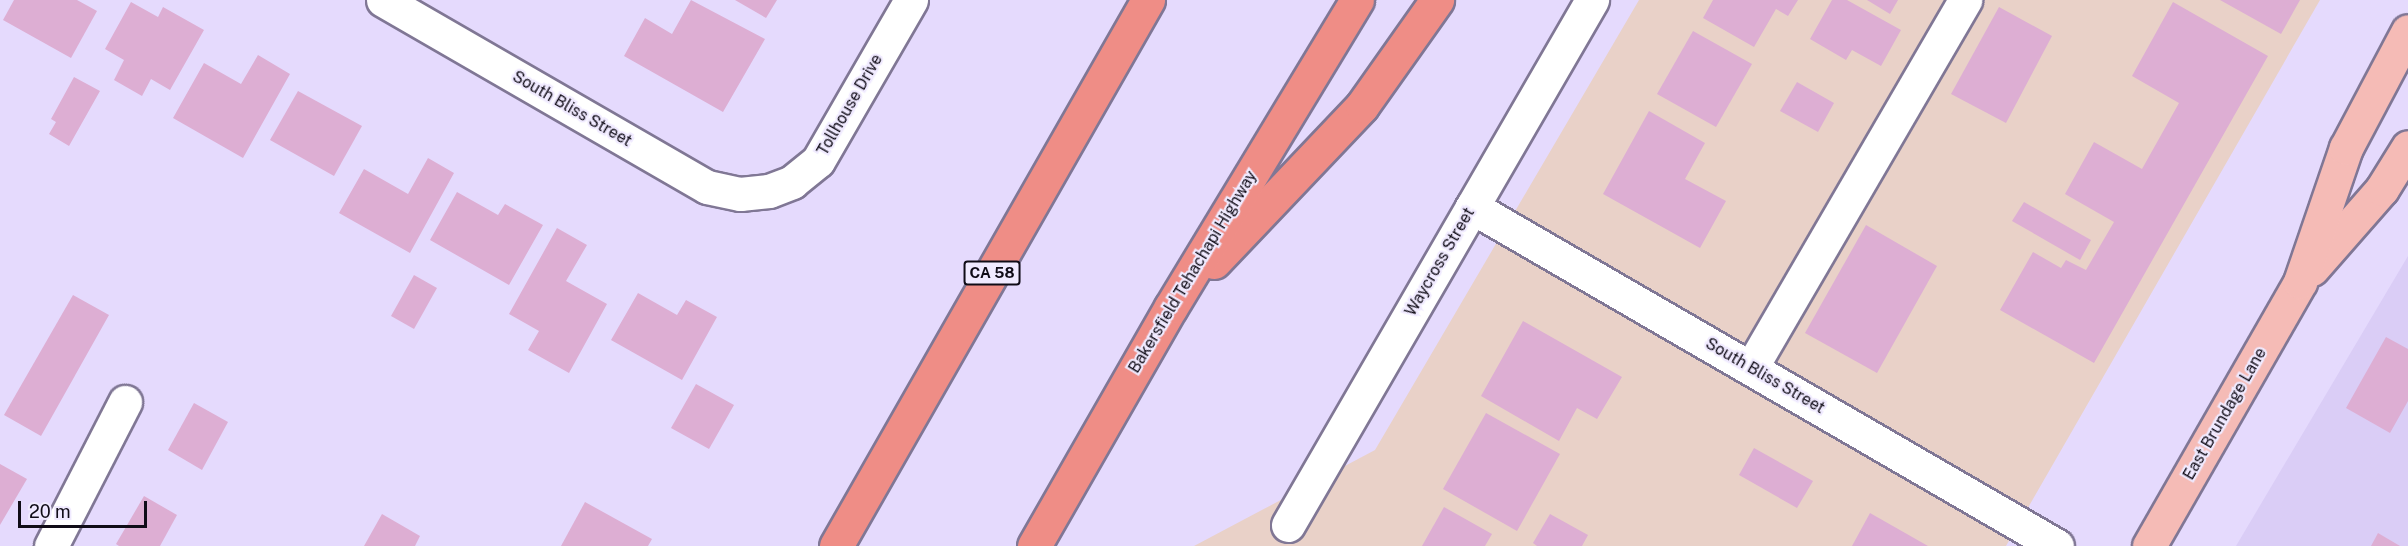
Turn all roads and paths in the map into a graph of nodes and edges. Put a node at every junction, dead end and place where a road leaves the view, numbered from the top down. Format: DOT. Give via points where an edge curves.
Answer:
graph roads {
  1 [pos="383,0"];
  2 [pos="911,0"];
  3 [pos="1135,0"];
  4 [pos="1148,0"];
  5 [pos="1357,0"];
  6 [pos="1437,0"];
  7 [pos="1592,0"];
  8 [pos="1965,0"];
  9 [pos="2408,31"];
  10 [pos="2408,147"];
  11 [pos="1062,150"];
  12 [pos="769,191"];
  13 [pos="1472,207"];
  14 [pos="2300,282"];
  15 [pos="1171,307"];
  16 [pos="1751,368"];
  17 [pos="125,402"];
  18 [pos="1288,525"];
  19 [pos="51,546"];
  20 [pos="836,546"];
  21 [pos="1034,546"];
  22 [pos="2058,546"];
  23 [pos="2149,546"];
  1 -- 12 [label="street, South Bliss Street" via="707,187 740,194"];
  2 -- 12 [label="street, Tollhouse Drive" via="818,161 792,182"];
  3 -- 11 [label="highway"];
  4 -- 11 [label="highway, CA 58"];
  5 -- 15 [label="highway, Bakersfield Tehachapi Highway"];
  6 -- 15 [label="highway" via="1362,106"];
  7 -- 13 [label="street, Waycross Street"];
  8 -- 16 [label="street"];
  9 -- 14 [label="main road, East Brundage Lane" via="2346,148"];
  10 -- 14 [label="main road, East Brundage Lane" via="2382,189"];
  11 -- 20 [label="highway, CA 58"];
  13 -- 16 [label="street, South Bliss Street"];
  13 -- 18 [label="street, Waycross Street"];
  14 -- 23 [label="main road, East Brundage Lane"];
  15 -- 21 [label="highway, Bakersfield Tehachapi Highway"];
  16 -- 22 [label="street, South Bliss Street"];
  17 -- 19 [label="street"];
}
